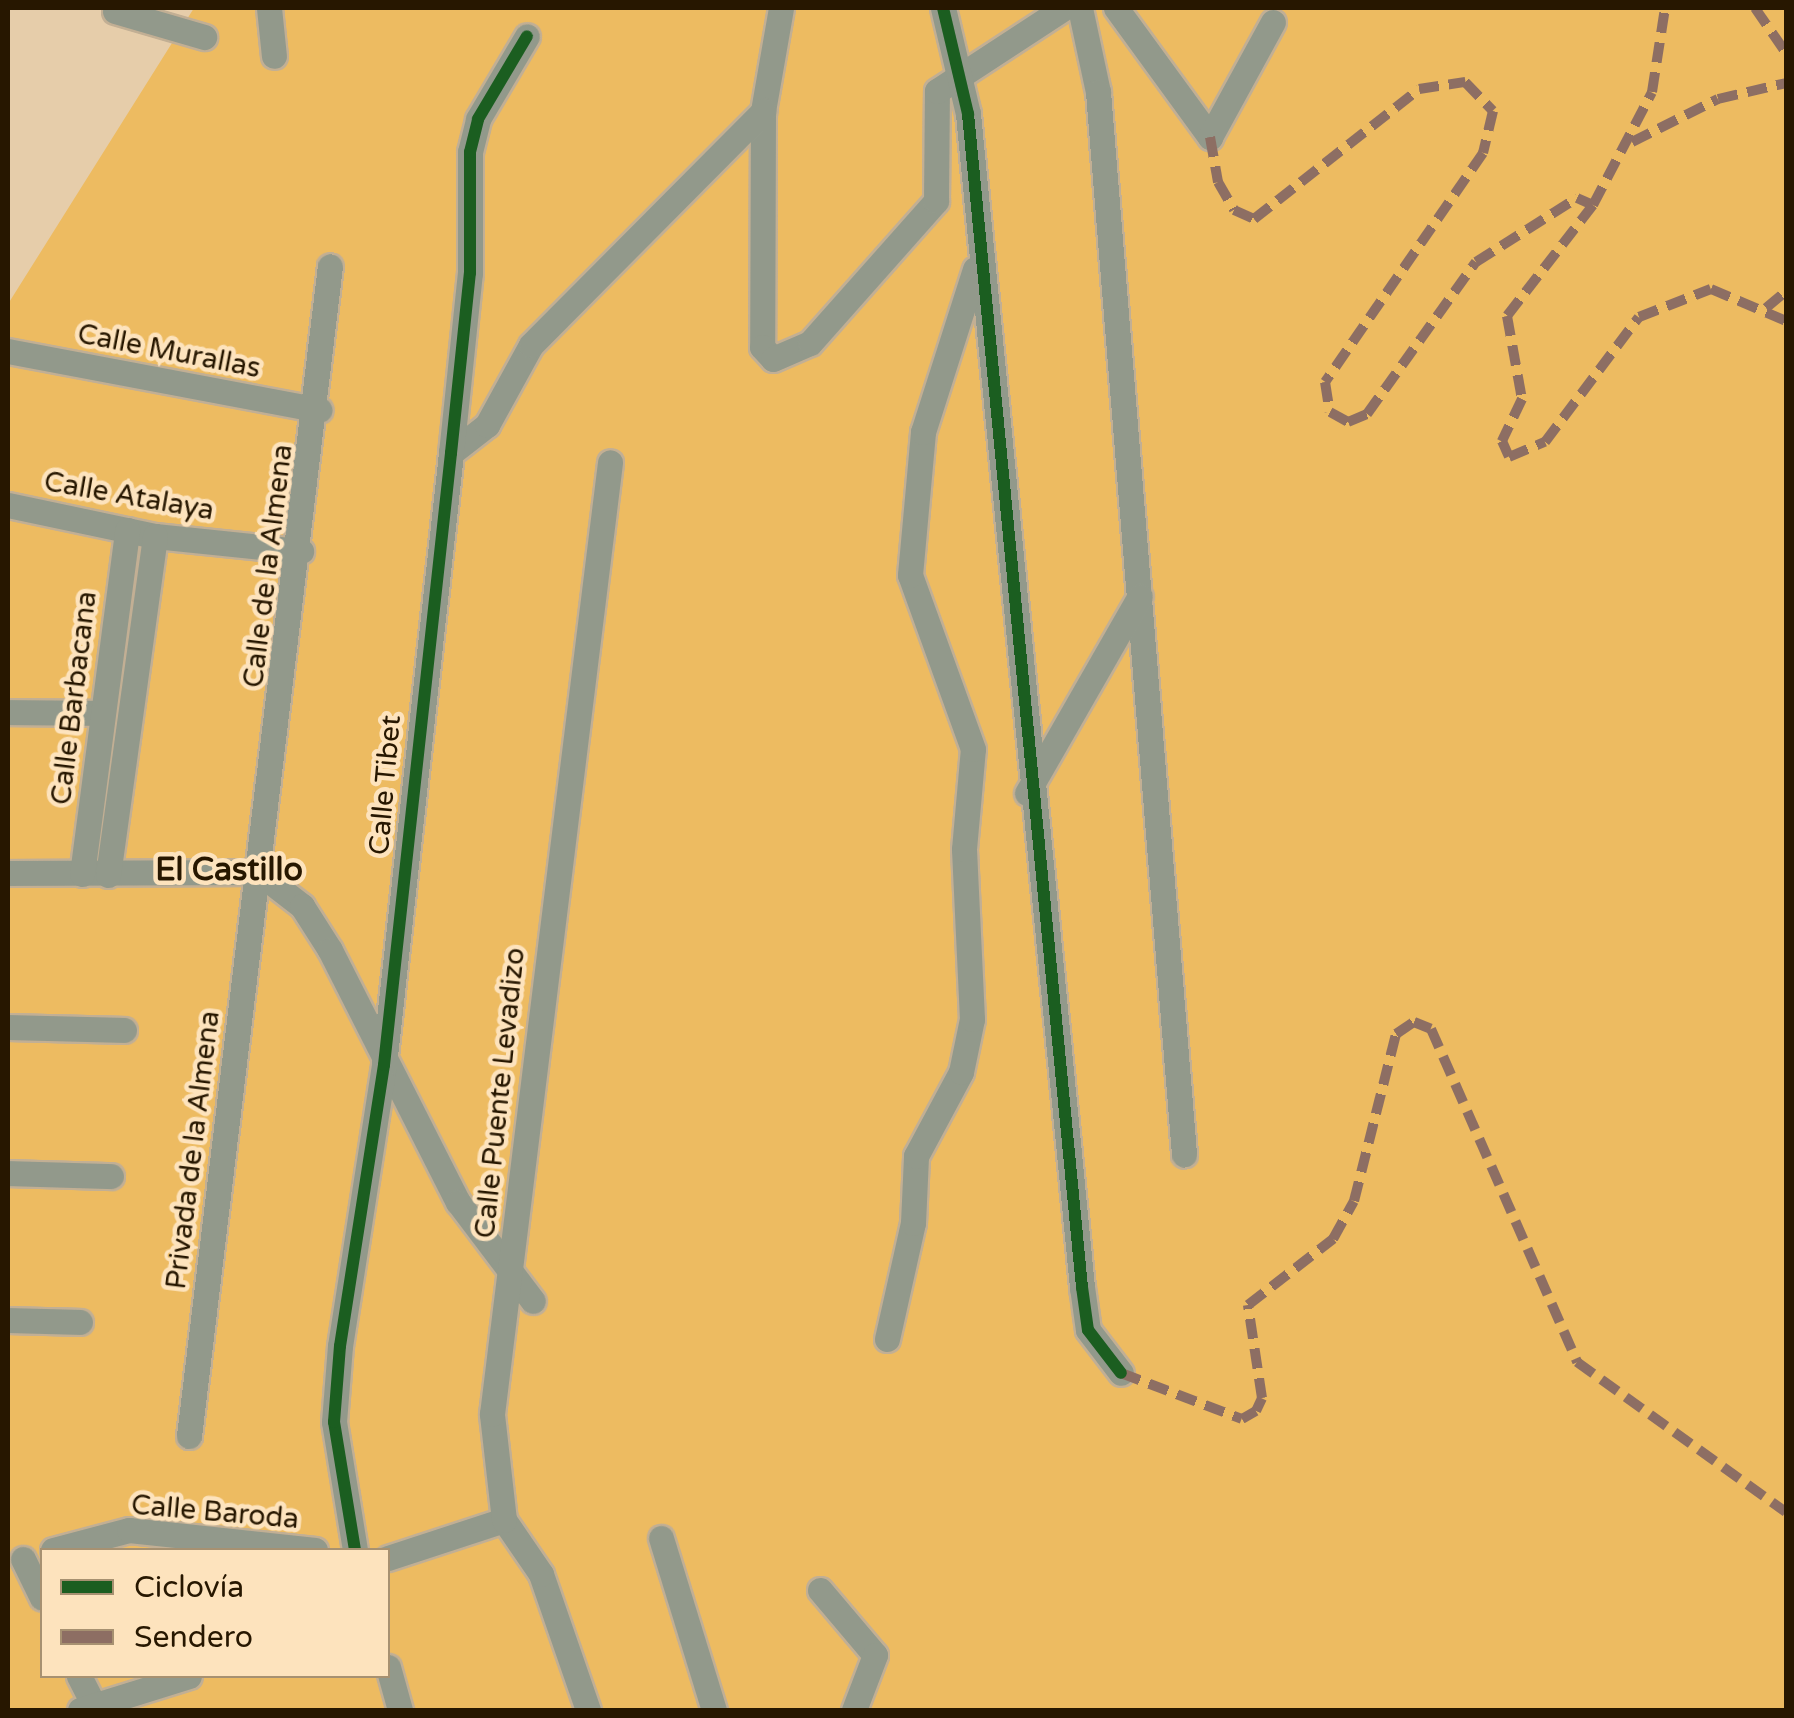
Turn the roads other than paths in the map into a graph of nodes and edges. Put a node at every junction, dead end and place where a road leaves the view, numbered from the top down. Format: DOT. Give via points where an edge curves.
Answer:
graph roads {
  1 [pos="269,8"];
  2 [pos="782,8"];
  3 [pos="943,8"];
  4 [pos="1064,8"];
  5 [pos="1080,8"];
  6 [pos="1116,8"];
  7 [pos="114,19"];
  8 [pos="1272,22"];
  9 [pos="526,36"];
  10 [pos="204,37"];
  11 [pos="274,56"];
  12 [pos="960,70"];
  13 [pos="763,111"];
  14 [pos="978,260"];
  15 [pos="330,266"];
  16 [pos="8,352"];
  17 [pos="319,410"];
  18 [pos="451,454"];
  19 [pos="610,462"];
  20 [pos="8,505"];
  21 [pos="127,530"];
  22 [pos="155,536"];
  23 [pos="301,551"];
  24 [pos="1140,596"];
  25 [pos="8,712"];
  26 [pos="101,713"];
  27 [pos="1028,793"];
  28 [pos="8,872"];
  29 [pos="258,872"];
  30 [pos="95,874"];
  31 [pos="8,1027"];
  32 [pos="124,1030"];
  33 [pos="384,1065"];
  34 [pos="1184,1155"];
  35 [pos="8,1173"];
  36 [pos="111,1176"];
  37 [pos="511,1273"];
  38 [pos="532,1301"];
  39 [pos="8,1320"];
  40 [pos="80,1322"];
  41 [pos="887,1339"];
  42 [pos="1121,1373"];
  43 [pos="189,1436"];
  44 [pos="504,1520"];
  45 [pos="661,1538"];
  46 [pos="61,1548"];
  47 [pos="296,1548"];
  48 [pos="355,1548"];
  49 [pos="390,1557"];
  50 [pos="24,1558"];
  51 [pos="820,1590"];
  52 [pos="40,1594"];
  53 [pos="390,1675"];
  54 [pos="80,1678"];
  55 [pos="183,1678"];
  56 [pos="90,1709"];
  57 [pos="400,1710"];
  58 [pos="588,1710"];
  59 [pos="714,1710"];
  60 [pos="854,1710"];
  1 -- 11 [label="street"];
  2 -- 13 [label="street"];
  3 -- 12 [label="street"];
  4 -- 12 [label="street"];
  5 -- 24 [label="street" via="1098,92"];
  6 -- 8 [label="street" via="1210,137"];
  7 -- 10 [label="street"];
  9 -- 18 [label="street, Calle Tibet" via="470,152 470,273"];
  12 -- 13 [label="street" via="930,103 936,201 810,343 784,358 762,346"];
  12 -- 14 [label="street"];
  13 -- 18 [label="street" via="532,345 487,425"];
  14 -- 27 [label="street"];
  14 -- 41 [label="street" via="923,432 910,575 973,749 964,849 972,1019 961,1072 916,1156 913,1223"];
  15 -- 17 [label="street, Calle de la Almena"];
  16 -- 17 [label="street, Calle Murallas"];
  17 -- 23 [label="street, Calle de la Almena"];
  18 -- 33 [label="street, Calle Tibet"];
  19 -- 37 [label="street, Calle Puente Levadizo"];
  20 -- 21 [label="street, Calle Atalaya"];
  21 -- 22 [label="street, Calle Atalaya"];
  21 -- 26 [label="street, Calle Barbacana"];
  22 -- 23 [label="street, Calle Atalaya"];
  22 -- 30 [label="street, Calle Barbacana"];
  23 -- 29 [label="street, Calle de la Almena"];
  24 -- 27 [label="street"];
  24 -- 34 [label="street"];
  25 -- 26 [label="street"];
  26 -- 30 [label="street, Calle Barbacana"];
  27 -- 42 [label="street" via="1088,1330"];
  28 -- 30 [label="street"];
  29 -- 30 [label="street"];
  29 -- 33 [label="street" via="302,906"];
  29 -- 43 [label="street, Privada de la Almena"];
  31 -- 32 [label="street"];
  33 -- 37 [label="street" via="458,1202"];
  33 -- 48 [label="street, Calle Tibet" via="334,1422"];
  35 -- 36 [label="street"];
  37 -- 38 [label="street"];
  37 -- 44 [label="street, Calle Puente Levadizo" via="492,1414"];
  39 -- 40 [label="street"];
  44 -- 49 [label="street"];
  44 -- 58 [label="street, Calle Puente Levadizo" via="541,1574"];
  45 -- 59 [label="street"];
  46 -- 47 [label="street, Calle Baroda" via="129,1530"];
  50 -- 52 [label="street"];
  51 -- 60 [label="street" via="875,1654"];
  53 -- 57 [label="street"];
  54 -- 56 [label="street"];
  55 -- 56 [label="street"];
}
